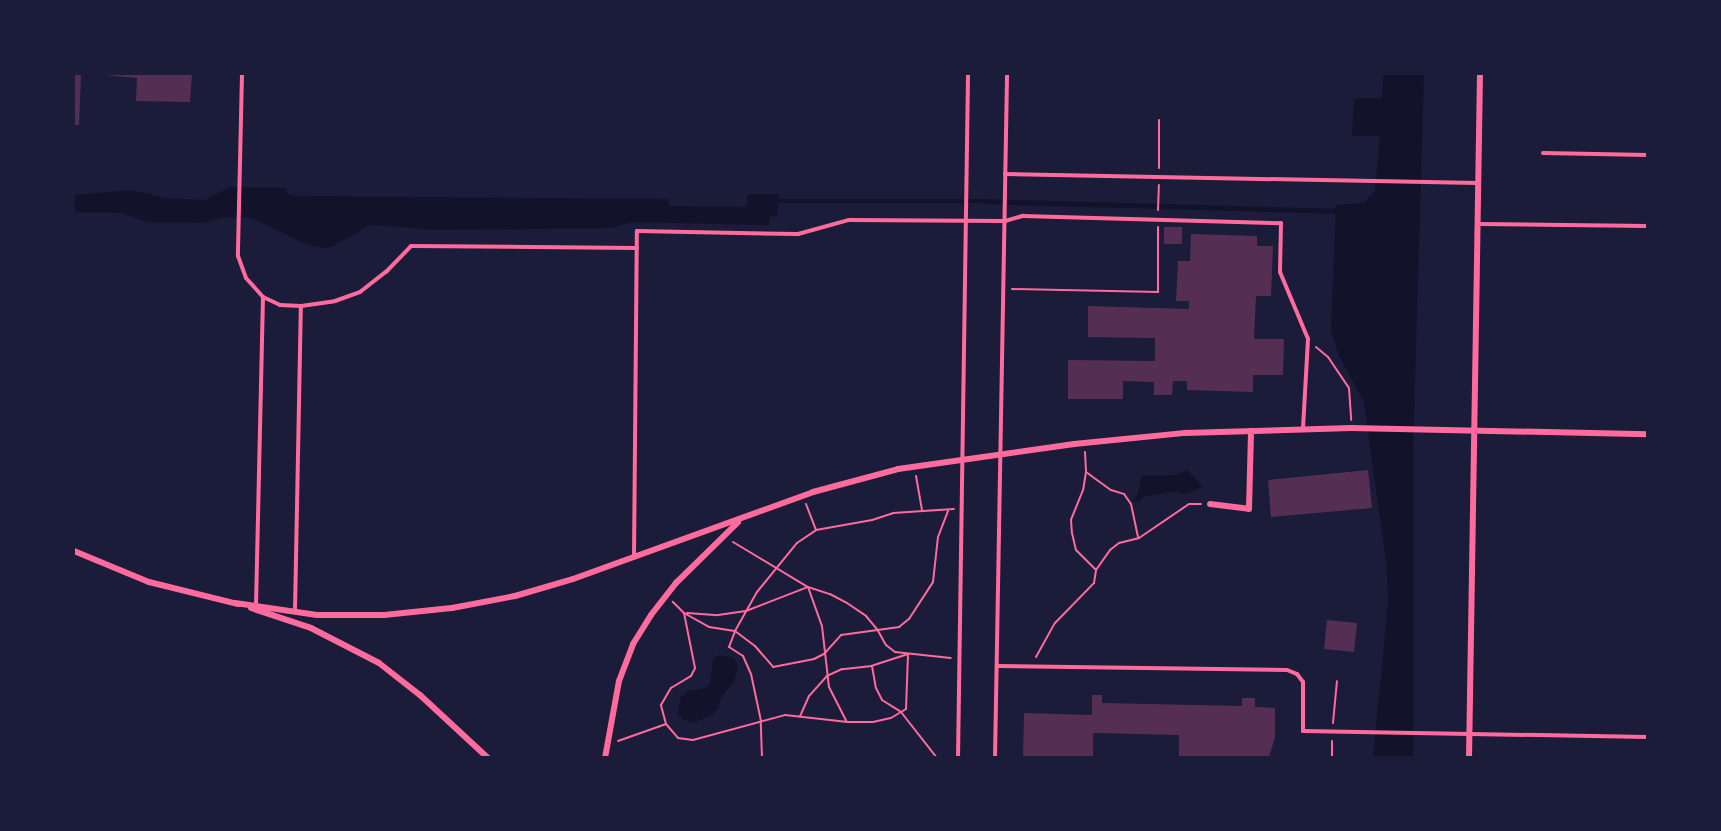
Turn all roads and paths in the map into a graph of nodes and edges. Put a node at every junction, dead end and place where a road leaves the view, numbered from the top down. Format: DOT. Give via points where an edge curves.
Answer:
graph roads {
  1 [pos="242,74"];
  2 [pos="968,74"];
  3 [pos="1007,74"];
  4 [pos="1480,74"];
  5 [pos="1159,120"];
  6 [pos="1543,153"];
  7 [pos="1647,155"];
  8 [pos="1005,174"];
  9 [pos="1159,178"];
  10 [pos="1478,183"];
  11 [pos="1158,220"];
  12 [pos="965,221"];
  13 [pos="1005,221"];
  14 [pos="1478,224"];
  15 [pos="1647,226"];
  16 [pos="637,248"];
  17 [pos="1004,289"];
  18 [pos="263,297"];
  19 [pos="301,306"];
  20 [pos="1308,339"];
  21 [pos="1351,428"];
  22 [pos="1303,430"];
  23 [pos="1474,430"];
  24 [pos="1251,431"];
  25 [pos="1647,434"];
  26 [pos="1084,443"];
  27 [pos="1001,455"];
  28 [pos="960,460"];
  29 [pos="914,467"];
  30 [pos="1086,472"];
  31 [pos="802,496"];
  32 [pos="1210,504"];
  33 [pos="948,509"];
  34 [pos="960,509"];
  35 [pos="922,510"];
  36 [pos="740,520"];
  37 [pos="816,530"];
  38 [pos="723,536"];
  39 [pos="1138,538"];
  40 [pos="74,551"];
  41 [pos="634,558"];
  42 [pos="776,568"];
  43 [pos="1096,570"];
  44 [pos="808,588"];
  45 [pos="666,596"];
  46 [pos="235,603"];
  47 [pos="256,606"];
  48 [pos="746,611"];
  49 [pos="295,612"];
  50 [pos="684,613"];
  51 [pos="877,629"];
  52 [pos="735,631"];
  53 [pos="824,654"];
  54 [pos="908,654"];
  55 [pos="957,658"];
  56 [pos="872,666"];
  57 [pos="997,666"];
  58 [pos="1031,667"];
  59 [pos="827,676"];
  60 [pos="1336,681"];
  61 [pos="901,712"];
  62 [pos="800,716"];
  63 [pos="762,721"];
  64 [pos="848,722"];
  65 [pos="666,724"];
  66 [pos="1332,732"];
  67 [pos="1469,735"];
  68 [pos="1647,737"];
  69 [pos="607,745"];
  70 [pos="488,758"];
  71 [pos="606,758"];
  72 [pos="762,758"];
  73 [pos="937,758"];
  74 [pos="958,758"];
  75 [pos="996,758"];
  76 [pos="1332,758"];
  77 [pos="1469,758"];
  1 -- 18 [label="lane" via="238,256 246,278"];
  2 -- 12 [label="lane"];
  3 -- 8 [label="lane"];
  4 -- 10 [label="street"];
  5 -- 9 [label="path"];
  6 -- 7 [label="lane"];
  8 -- 9 [label="lane"];
  8 -- 13 [label="lane"];
  9 -- 10 [label="lane"];
  9 -- 11 [label="path"];
  10 -- 14 [label="street"];
  11 -- 13 [label="lane" via="1023,216"];
  11 -- 17 [label="path" via="1158,292"];
  11 -- 20 [label="lane" via="1281,224 1280,272"];
  12 -- 13 [label="lane"];
  12 -- 16 [label="lane" via="849,220 798,234 637,231"];
  12 -- 28 [label="lane"];
  13 -- 17 [label="lane"];
  14 -- 15 [label="lane"];
  14 -- 23 [label="street"];
  16 -- 19 [label="lane" via="411,246 360,292"];
  16 -- 41 [label="lane"];
  17 -- 27 [label="lane"];
  18 -- 19 [label="lane" via="280,305"];
  18 -- 47 [label="lane"];
  19 -- 49 [label="lane"];
  20 -- 21 [label="path" via="1328,357 1349,388"];
  20 -- 22 [label="lane"];
  21 -- 22 [label="street"];
  21 -- 23 [label="street"];
  22 -- 24 [label="street"];
  23 -- 25 [label="street"];
  23 -- 67 [label="street"];
  24 -- 26 [label="street"];
  24 -- 32 [label="street" via="1249,509"];
  26 -- 27 [label="street"];
  26 -- 30 [label="path"];
  27 -- 28 [label="street"];
  27 -- 57 [label="lane"];
  28 -- 29 [label="street"];
  28 -- 34 [label="lane"];
  29 -- 31 [label="street"];
  29 -- 35 [label="path"];
  30 -- 39 [label="path" via="1124,494 1137,521"];
  30 -- 43 [label="path" via="1071,520 1072,532 1076,550"];
  31 -- 36 [label="street"];
  31 -- 37 [label="path"];
  32 -- 39 [label="path" via="1189,504"];
  33 -- 34 [label="path"];
  33 -- 35 [label="path"];
  33 -- 51 [label="path" via="938,537 933,582 909,619 899,627"];
  34 -- 55 [label="lane"];
  35 -- 37 [label="path"];
  36 -- 38 [label="street"];
  36 -- 41 [label="street"];
  37 -- 42 [label="path" via="797,543"];
  38 -- 42 [label="path"];
  38 -- 45 [label="street"];
  39 -- 43 [label="path" via="1119,543"];
  40 -- 46 [label="street" via="149,582"];
  41 -- 49 [label="street" via="515,596 452,608 384,615"];
  42 -- 44 [label="path"];
  42 -- 48 [label="path"];
  43 -- 58 [label="path" via="1094,583 1055,623"];
  44 -- 48 [label="path"];
  44 -- 51 [label="path" via="847,603"];
  44 -- 53 [label="path" via="818,612"];
  45 -- 50 [label="path"];
  45 -- 69 [label="street" via="633,644 619,681"];
  46 -- 47 [label="street"];
  46 -- 70 [label="street" via="310,628 379,663"];
  47 -- 49 [label="street"];
  48 -- 50 [label="path" via="718,615"];
  48 -- 52 [label="path"];
  50 -- 52 [label="path" via="709,627"];
  50 -- 65 [label="path" via="695,668 691,676 671,688 661,705"];
  51 -- 53 [label="path" via="841,635"];
  51 -- 54 [label="path" via="886,645 895,652"];
  52 -- 53 [label="path" via="773,667"];
  52 -- 63 [label="path" via="729,647 742,656 751,674"];
  53 -- 59 [label="path"];
  54 -- 55 [label="path"];
  54 -- 56 [label="path"];
  54 -- 61 [label="path" via="906,709"];
  55 -- 74 [label="lane"];
  56 -- 59 [label="path" via="842,669"];
  56 -- 61 [label="path" via="882,700"];
  57 -- 58 [label="lane"];
  57 -- 75 [label="lane"];
  58 -- 66 [label="lane" via="1287,670 1303,682 1302,731"];
  59 -- 62 [label="path" via="809,696"];
  59 -- 64 [label="path"];
  60 -- 66 [label="path"];
  61 -- 64 [label="path" via="873,722"];
  61 -- 73 [label="path"];
  62 -- 63 [label="path"];
  62 -- 64 [label="path"];
  63 -- 65 [label="path" via="693,740 678,738"];
  63 -- 72 [label="path"];
  65 -- 69 [label="path"];
  66 -- 67 [label="lane"];
  66 -- 76 [label="path"];
  67 -- 68 [label="lane"];
  67 -- 77 [label="street"];
  69 -- 71 [label="street"];
}
